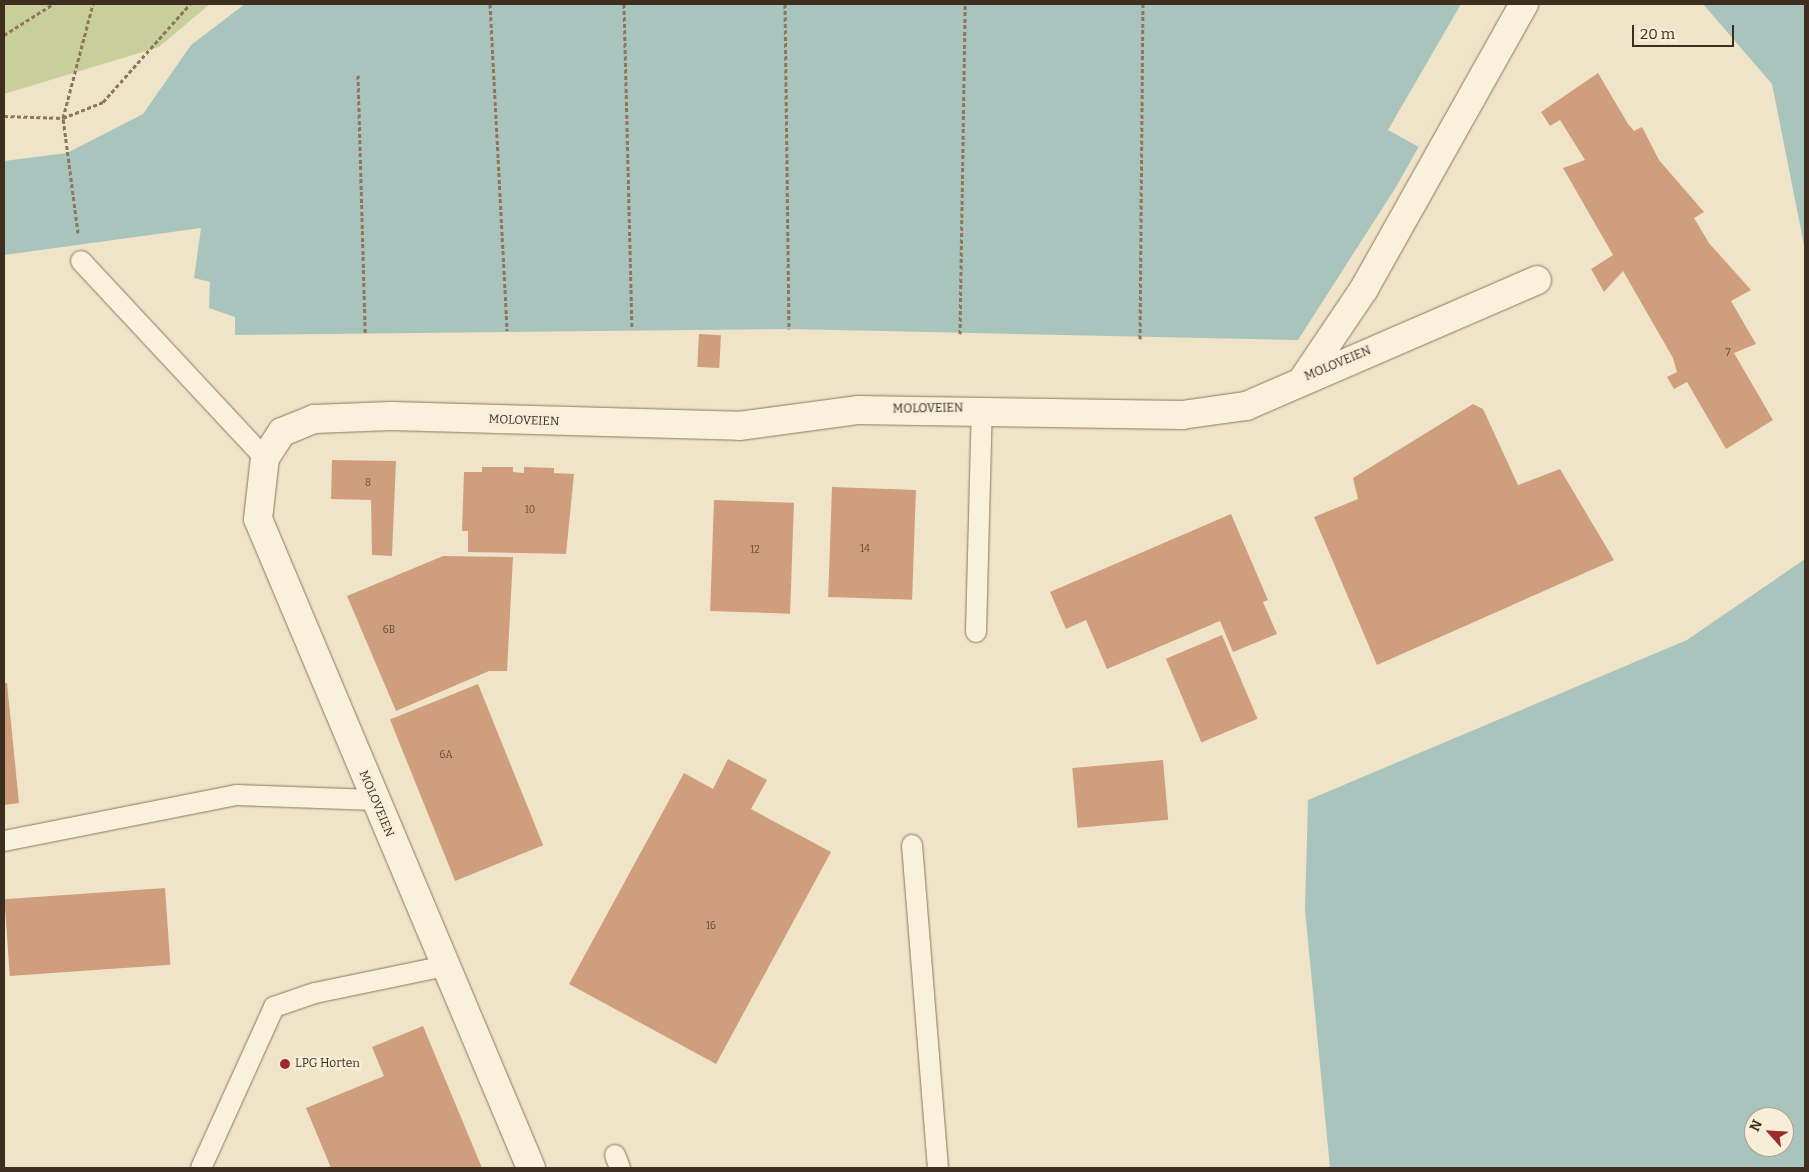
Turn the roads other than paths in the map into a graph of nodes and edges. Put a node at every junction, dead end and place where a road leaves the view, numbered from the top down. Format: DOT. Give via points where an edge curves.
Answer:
graph roads {
  1 [pos="1524,4"];
  2 [pos="81,261"];
  3 [pos="1537,280"];
  4 [pos="1303,379"];
  5 [pos="982,409"];
  6 [pos="265,458"];
  7 [pos="976,632"];
  8 [pos="374,800"];
  9 [pos="4,841"];
  10 [pos="912,845"];
  11 [pos="445,966"];
  12 [pos="201,1168"];
  13 [pos="531,1168"];
  14 [pos="938,1168"];
  1 -- 4 [label="street" via="1368,280"];
  2 -- 6 [label="lane"];
  3 -- 4 [label="street, MOLOVEIEN"];
  4 -- 5 [label="street, MOLOVEIEN" via="1246,406 1182,415"];
  5 -- 6 [label="street, MOLOVEIEN" via="859,410 739,426 391,416 314,419 282,432"];
  5 -- 7 [label="lane"];
  6 -- 8 [label="street, MOLOVEIEN" via="258,519"];
  8 -- 9 [label="lane" via="236,795"];
  8 -- 11 [label="street, MOLOVEIEN"];
  10 -- 14 [label="lane"];
  11 -- 12 [label="lane" via="315,992 274,1007"];
  11 -- 13 [label="street, MOLOVEIEN"];
}
